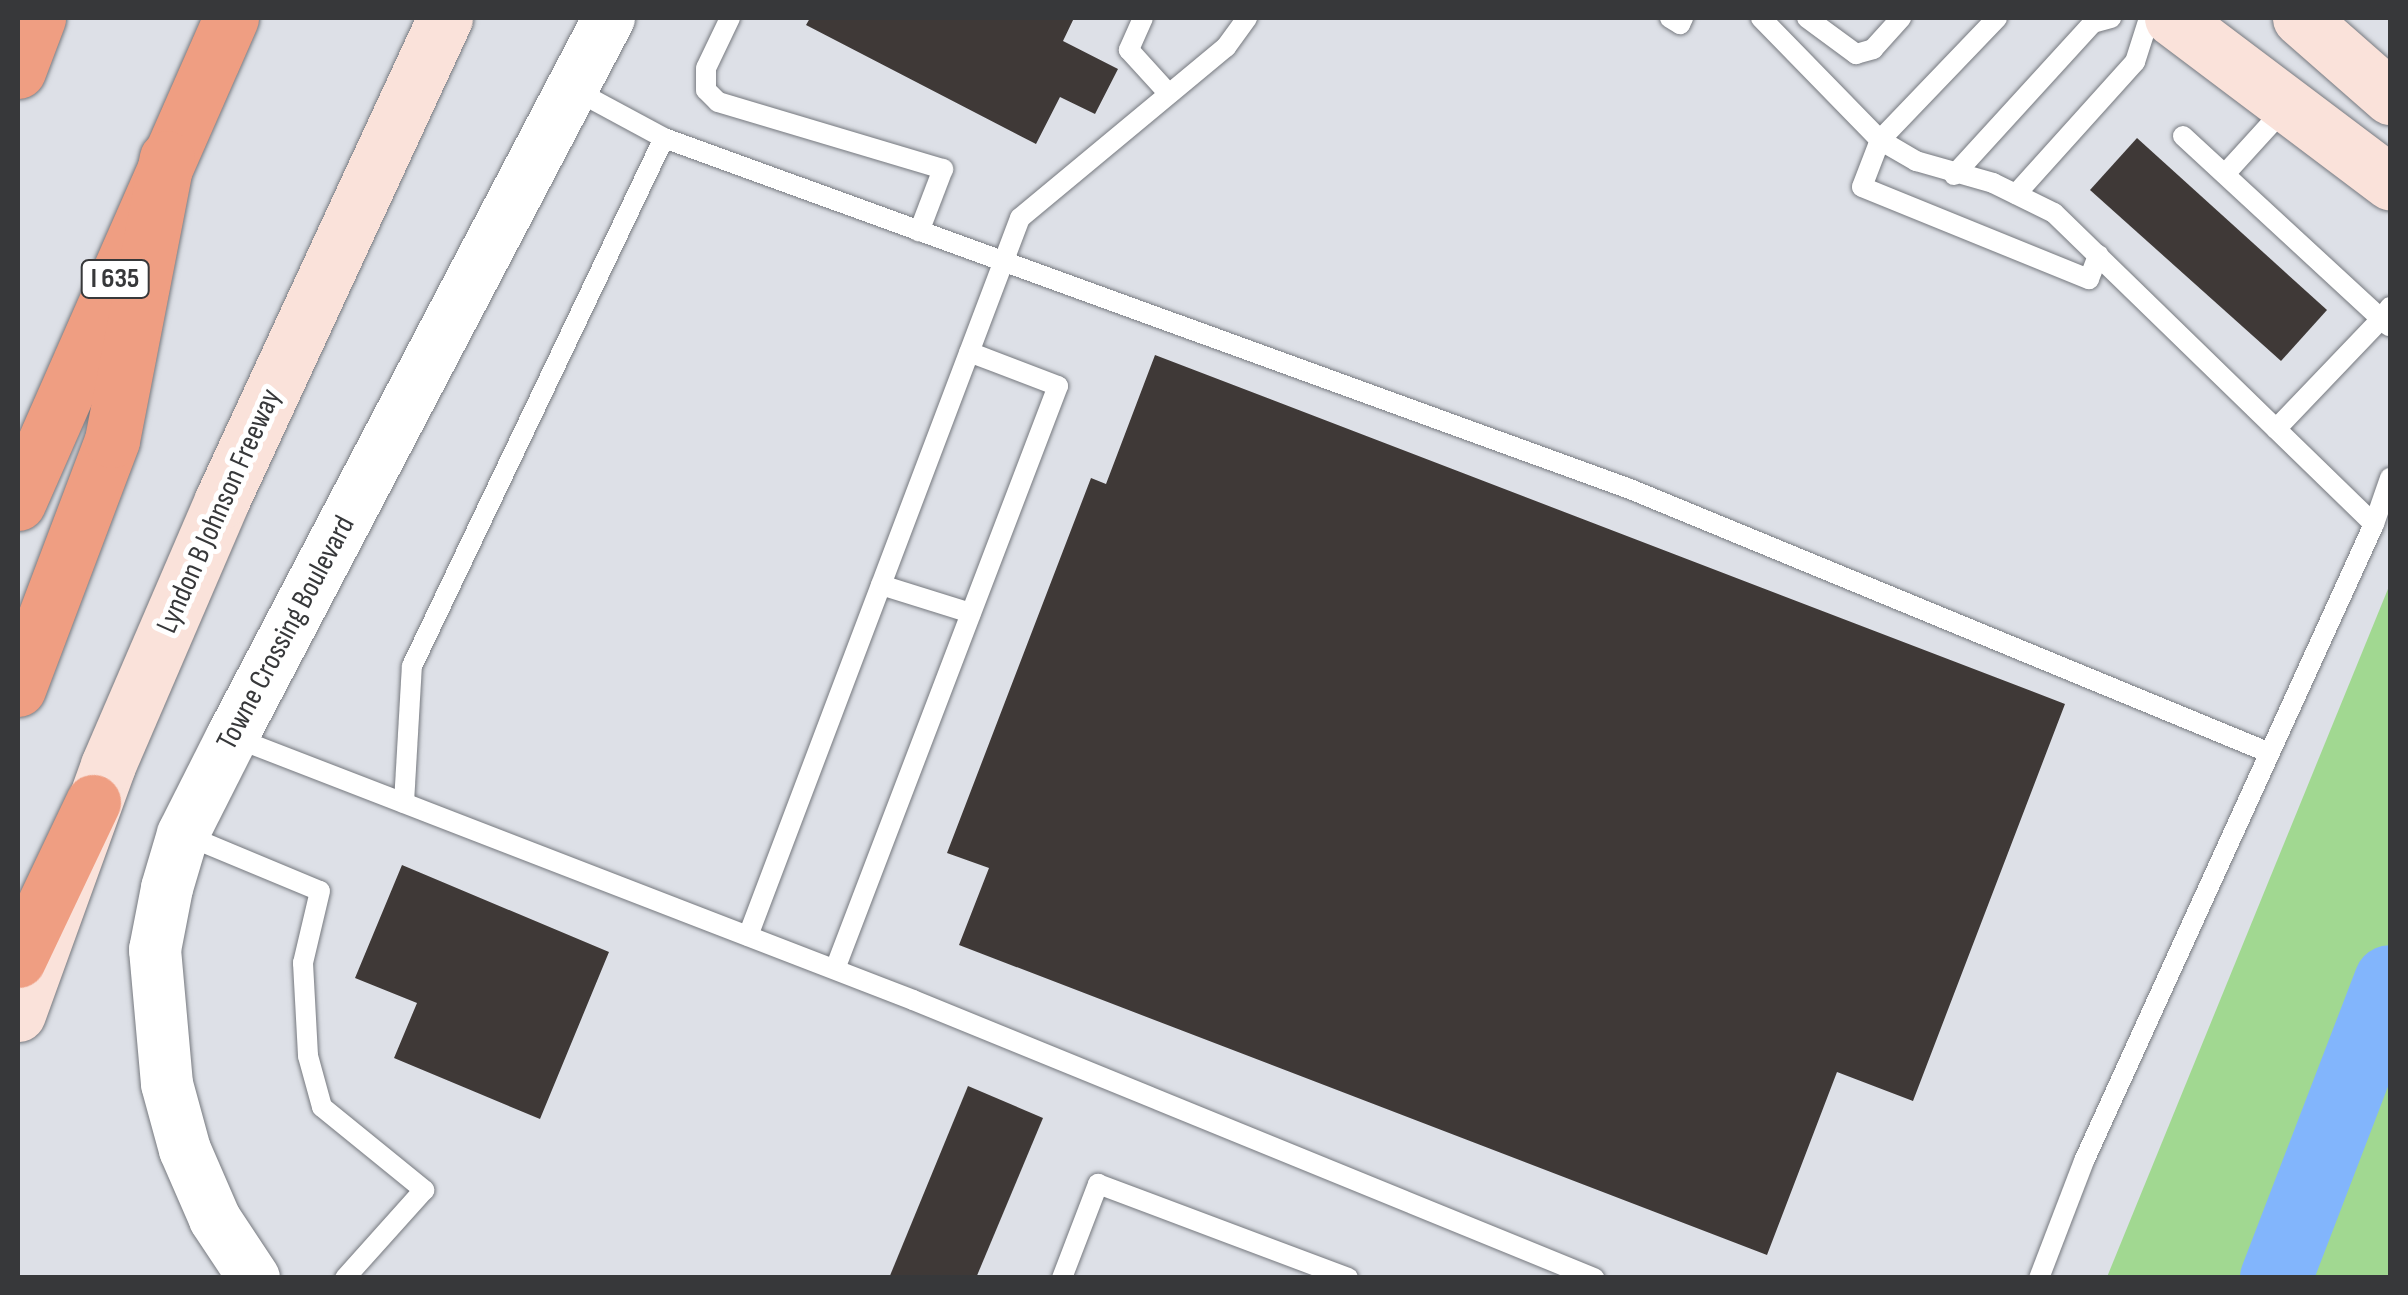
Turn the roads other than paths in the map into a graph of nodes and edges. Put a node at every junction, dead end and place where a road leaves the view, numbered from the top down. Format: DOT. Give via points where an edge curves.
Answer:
graph roads {
  1 [pos="38,18"];
  2 [pos="231,18"];
  3 [pos="445,18"];
  4 [pos="609,18"];
  5 [pos="730,18"];
  6 [pos="1143,18"];
  7 [pos="1247,18"];
  8 [pos="1670,18"];
  9 [pos="1683,18"];
  10 [pos="1762,18"];
  11 [pos="1807,18"];
  12 [pos="1902,18"];
  13 [pos="1998,18"];
  14 [pos="2111,18"];
  15 [pos="2149,18"];
  16 [pos="2172,18"];
  17 [pos="2300,18"];
  18 [pos="18,70"];
  19 [pos="572,89"];
  20 [pos="1169,94"];
  21 [pos="2390,97"];
  22 [pos="2286,106"];
  23 [pos="2183,136"];
  24 [pos="664,138"];
  25 [pos="1880,140"];
  26 [pos="167,158"];
  27 [pos="2225,174"];
  28 [pos="1954,176"];
  29 [pos="2390,182"];
  30 [pos="2016,194"];
  31 [pos="919,232"];
  32 [pos="2098,255"];
  33 [pos="1003,262"];
  34 [pos="2387,318"];
  35 [pos="969,352"];
  36 [pos="2276,428"];
  37 [pos="2390,478"];
  38 [pos="18,503"];
  39 [pos="2374,524"];
  40 [pos="882,585"];
  41 [pos="971,613"];
  42 [pos="18,690"];
  43 [pos="232,736"];
  44 [pos="2270,753"];
  45 [pos="94,802"];
  46 [pos="404,803"];
  47 [pos="183,834"];
  48 [pos="748,936"];
  49 [pos="18,960"];
  50 [pos="835,969"];
  51 [pos="18,1014"];
  52 [pos="254,1278"];
  53 [pos="345,1278"];
  54 [pos="1062,1278"];
  55 [pos="1348,1278"];
  56 [pos="1594,1278"];
  57 [pos="2039,1278"];
  1 -- 18 [label="highway"];
  2 -- 26 [label="highway, I 635"];
  3 -- 45 [label="main road, Lyndon B Johnson Freeway" via="222,500"];
  4 -- 19 [label="street, Towne Crossing Boulevard"];
  5 -- 31 [label="lane" via="706,68 706,90 718,102 943,169"];
  6 -- 20 [label="lane" via="1128,50"];
  7 -- 20 [label="lane" via="1226,47"];
  8 -- 9 [label="lane" via="1680,24"];
  10 -- 25 [label="lane"];
  11 -- 12 [label="lane" via="1856,54 1874,49"];
  13 -- 25 [label="lane"];
  14 -- 28 [label="lane" via="2093,23"];
  15 -- 30 [label="lane" via="2134,62"];
  16 -- 22 [label="main road"];
  17 -- 21 [label="main road"];
  19 -- 24 [label="lane"];
  19 -- 43 [label="street, Towne Crossing Boulevard"];
  20 -- 33 [label="lane" via="1020,218"];
  22 -- 27 [label="lane"];
  22 -- 29 [label="main road"];
  23 -- 27 [label="lane"];
  24 -- 31 [label="lane"];
  24 -- 46 [label="lane" via="412,666"];
  25 -- 28 [label="lane"];
  25 -- 32 [label="lane" via="1862,187 2089,279"];
  26 -- 38 [label="highway, I 635"];
  26 -- 42 [label="highway" via="112,440"];
  27 -- 34 [label="lane"];
  28 -- 30 [label="lane"];
  30 -- 32 [label="lane" via="2054,212"];
  31 -- 33 [label="lane"];
  32 -- 36 [label="lane"];
  33 -- 35 [label="lane"];
  33 -- 44 [label="lane" via="1630,489"];
  34 -- 36 [label="lane"];
  35 -- 40 [label="lane"];
  35 -- 41 [label="lane" via="1058,386"];
  36 -- 39 [label="lane"];
  37 -- 39 [label="lane"];
  39 -- 44 [label="lane"];
  40 -- 41 [label="lane"];
  40 -- 48 [label="lane"];
  41 -- 50 [label="lane"];
  43 -- 46 [label="lane"];
  43 -- 47 [label="street, Towne Crossing Boulevard"];
  44 -- 57 [label="lane" via="2084,1161"];
  45 -- 49 [label="highway"];
  45 -- 51 [label="main road, Lyndon B Johnson Freeway"];
  46 -- 48 [label="lane"];
  47 -- 52 [label="street, Towne Crossing Boulevard" via="155,950 167,1084 184,1150 215,1219"];
  47 -- 53 [label="lane" via="320,890 304,962 308,1056 322,1107 424,1190"];
  48 -- 50 [label="lane"];
  50 -- 56 [label="lane"];
  54 -- 55 [label="lane" via="1098,1184"];
}
